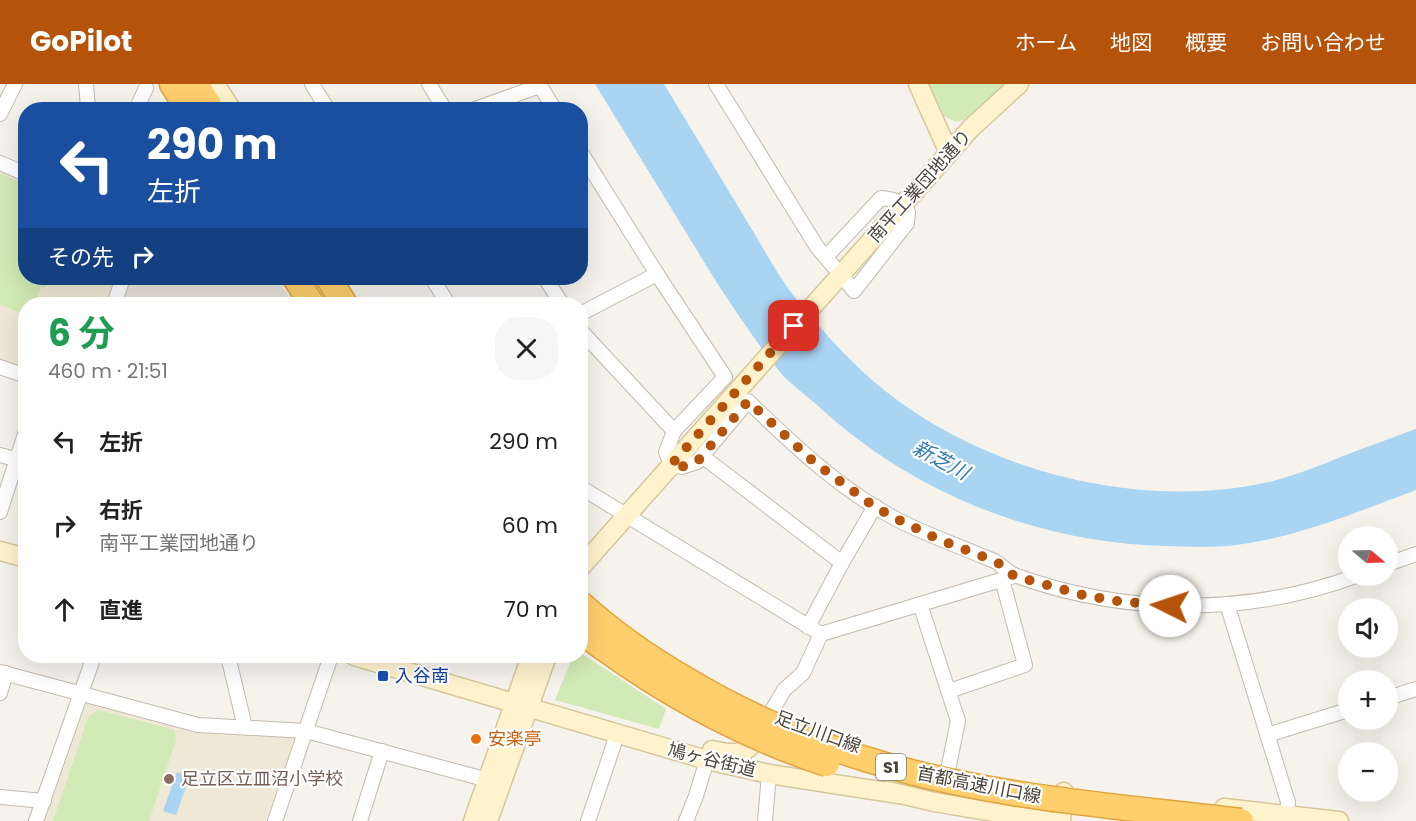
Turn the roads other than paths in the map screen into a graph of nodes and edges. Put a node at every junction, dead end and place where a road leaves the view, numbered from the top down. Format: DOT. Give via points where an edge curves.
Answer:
graph roads {
  1 [pos="15,84"];
  2 [pos="86,84"];
  3 [pos="164,84"];
  4 [pos="172,84"];
  5 [pos="182,84"];
  6 [pos="196,84"];
  7 [pos="207,84"];
  8 [pos="215,84"];
  9 [pos="312,84"];
  10 [pos="429,84"];
  11 [pos="716,84"];
  12 [pos="918,84"];
  13 [pos="1019,84"];
  14 [pos="539,85"];
  15 [pos="146,88"];
  16 [pos="88,102"];
  17 [pos="140,102"];
  18 [pos="176,102"];
  19 [pos="183,102"];
  20 [pos="193,102"];
  21 [pos="207,102"];
  22 [pos="219,102"];
  23 [pos="227,102"];
  24 [pos="323,102"];
  25 [pos="440,102"];
  26 [pos="493,102"];
  27 [pos="550,102"];
  28 [pos="0,114"];
  29 [pos="949,153"];
  30 [pos="0,163"];
  31 [pos="588,164"];
  32 [pos="18,171"];
  33 [pos="902,205"];
  34 [pos="657,273"];
  35 [pos="341,285"];
  36 [pos="850,286"];
  37 [pos="351,297"];
  38 [pos="588,310"];
  39 [pos="588,339"];
  40 [pos="0,367"];
  41 [pos="18,373"];
  42 [pos="674,431"];
  43 [pos="0,455"];
  44 [pos="702,456"];
  45 [pos="18,460"];
  46 [pos="671,465"];
  47 [pos="18,468"];
  48 [pos="588,492"];
  49 [pos="875,507"];
  50 [pos="0,512"];
  51 [pos="627,516"];
  52 [pos="0,551"];
  53 [pos="1416,554"];
  54 [pos="18,556"];
  55 [pos="588,559"];
  56 [pos="1398,560"];
  57 [pos="842,563"];
  58 [pos="1008,577"];
  59 [pos="1338,582"];
  60 [pos="588,599"];
  61 [pos="920,604"];
  62 [pos="1227,604"];
  63 [pos="588,610"];
  64 [pos="808,627"];
  65 [pos="821,634"];
  66 [pos="588,637"];
  67 [pos="588,648"];
  68 [pos="91,663"];
  69 [pos="230,663"];
  70 [pos="329,663"];
  71 [pos="378,663"];
  72 [pos="530,663"];
  73 [pos="544,663"];
  74 [pos="3,673"];
  75 [pos="1416,689"];
  76 [pos="949,692"];
  77 [pos="0,693"];
  78 [pos="80,694"];
  79 [pos="1398,695"];
  80 [pos="522,706"];
  81 [pos="1338,713"];
  82 [pos="770,714"];
  83 [pos="245,727"];
  84 [pos="306,731"];
  85 [pos="617,735"];
  86 [pos="1267,735"];
  87 [pos="754,744"];
  88 [pos="382,751"];
  89 [pos="707,760"];
  90 [pos="948,770"];
  91 [pos="769,774"];
  92 [pos="488,780"];
  93 [pos="1064,792"];
  94 [pos="899,794"];
  95 [pos="0,797"];
  96 [pos="44,801"];
  97 [pos="1287,815"];
  98 [pos="36,821"];
  99 [pos="275,821"];
  100 [pos="360,821"];
  101 [pos="473,821"];
  102 [pos="488,821"];
  103 [pos="588,821"];
  104 [pos="686,821"];
  105 [pos="765,821"];
  106 [pos="1048,821"];
  107 [pos="1061,821"];
  108 [pos="1126,821"];
  109 [pos="1241,821"];
  110 [pos="1339,821"];
  1 -- 28 [label="street"];
  2 -- 16 [label="street"];
  3 -- 18 [label="main road"];
  4 -- 19 [label="highway"];
  5 -- 20 [label="highway"];
  6 -- 21 [label="highway"];
  7 -- 22 [label="highway"];
  8 -- 23 [label="main road"];
  9 -- 24 [label="street"];
  10 -- 25 [label="street"];
  11 -- 33 [label="street" via="830,262 881,198 895,199"];
  12 -- 29 [label="main road"];
  13 -- 29 [label="main road, 南平工業団地通り"];
  14 -- 26 [label="street"];
  14 -- 27 [label="street"];
  15 -- 17 [label="street"];
  29 -- 33 [label="main road, 南平工業団地通り"];
  30 -- 32 [label="street"];
  31 -- 34 [label="street"];
  33 -- 36 [label="street" via="908,212 907,223"];
  33 -- 46 [label="main road, 南平工業団地通り"];
  34 -- 38 [label="street"];
  34 -- 42 [label="street" via="725,376"];
  35 -- 37 [label="main road"];
  39 -- 42 [label="street"];
  40 -- 41 [label="street"];
  42 -- 46 [label="street" via="666,452"];
  43 -- 45 [label="street"];
  44 -- 46 [label="street" via="681,467"];
  44 -- 49 [label="street" via="748,401 815,463"];
  44 -- 57 [label="street"];
  46 -- 51 [label="main road"];
  47 -- 50 [label="street"];
  48 -- 51 [label="street"];
  49 -- 57 [label="street"];
  49 -- 58 [label="street" via="940,540 997,562"];
  51 -- 55 [label="main road"];
  51 -- 64 [label="street"];
  52 -- 54 [label="main road"];
  53 -- 56 [label="street"];
  57 -- 64 [label="street"];
  58 -- 61 [label="street"];
  58 -- 62 [label="street" via="1117,601 1188,606"];
  58 -- 76 [label="street" via="1025,665"];
  59 -- 62 [label="street" via="1310,592"];
  60 -- 82 [label="main road, 足立川口線" via="672,663"];
  61 -- 65 [label="street"];
  61 -- 76 [label="street"];
  62 -- 86 [label="street"];
  63 -- 109 [label="highway, 首都高速川口線 / S1, bridge" via="661,665 712,696 830,748 897,769 1015,793"];
  64 -- 65 [label="street"];
  65 -- 82 [label="street" via="803,674 784,690"];
  66 -- 108 [label="highway, 首都高速川口線 / S1, bridge" via="701,710 823,763 957,799"];
  67 -- 87 [label="main road, 足立川口線" via="676,706"];
  68 -- 78 [label="street"];
  69 -- 83 [label="street"];
  70 -- 84 [label="street"];
  71 -- 80 [label="main road, 鳩ヶ谷街道"];
  72 -- 80 [label="main road"];
  73 -- 80 [label="main road"];
  74 -- 77 [label="street"];
  74 -- 78 [label="street"];
  75 -- 79 [label="street"];
  76 -- 90 [label="street" via="958,721"];
  78 -- 83 [label="street" via="198,725"];
  78 -- 96 [label="street"];
  80 -- 85 [label="main road, 鳩ヶ谷街道"];
  80 -- 87 [label="main road, 鳩ヶ谷街道" via="731,754 746,752"];
  80 -- 92 [label="main road"];
  80 -- 102 [label="main road"];
  81 -- 86 [label="street"];
  82 -- 87 [label="main road, 鳩ヶ谷街道"];
  82 -- 90 [label="main road, 足立川口線" via="889,757"];
  83 -- 84 [label="street"];
  84 -- 88 [label="street"];
  84 -- 99 [label="street"];
  85 -- 89 [label="main road, 鳩ヶ谷街道"];
  85 -- 103 [label="street"];
  86 -- 97 [label="street" via="1288,802"];
  87 -- 94 [label="main road, 足立川口線"];
  88 -- 92 [label="street"];
  88 -- 100 [label="street"];
  89 -- 91 [label="main road, 鳩ヶ谷街道"];
  89 -- 104 [label="street"];
  90 -- 93 [label="main road, 足立川口線"];
  91 -- 94 [label="main road, 鳩ヶ谷街道"];
  91 -- 105 [label="street"];
  92 -- 101 [label="main road"];
  93 -- 97 [label="main road, 足立川口線"];
  93 -- 107 [label="main road"];
  94 -- 106 [label="main road, 足立川口線"];
  95 -- 96 [label="street"];
  96 -- 98 [label="street"];
  97 -- 110 [label="main road, 足立川口線"];
}
